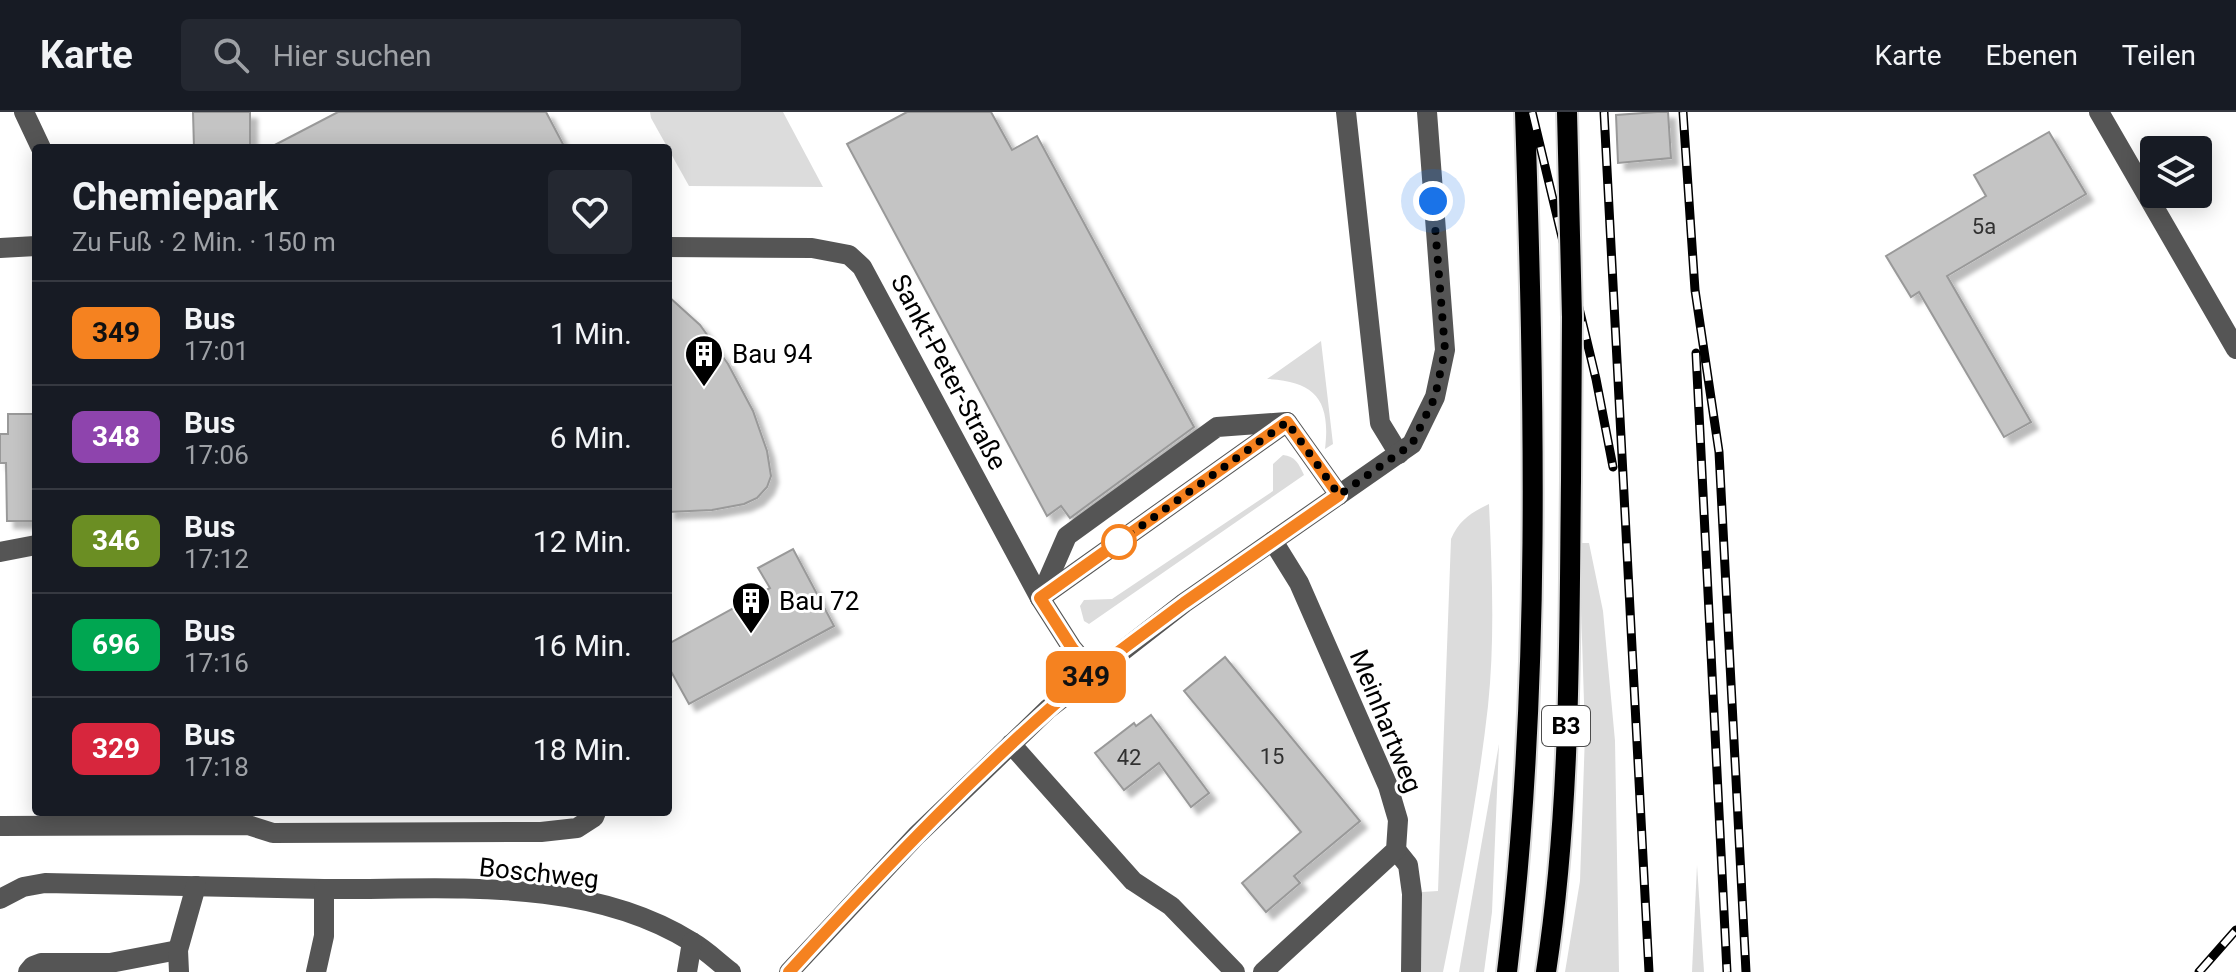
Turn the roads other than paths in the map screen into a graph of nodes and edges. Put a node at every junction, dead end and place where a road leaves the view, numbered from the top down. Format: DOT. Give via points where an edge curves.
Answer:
graph roads {
  1 [pos="24,112"];
  2 [pos="1346,112"];
  3 [pos="1427,112"];
  4 [pos="1525,112"];
  5 [pos="1567,112"];
  6 [pos="2099,112"];
  7 [pos="39,144"];
  8 [pos="32,246"];
  9 [pos="672,247"];
  10 [pos="0,248"];
  11 [pos="2236,349"];
  12 [pos="1287,422"];
  13 [pos="1406,449"];
  14 [pos="1339,495"];
  15 [pos="1273,541"];
  16 [pos="32,546"];
  17 [pos="0,552"];
  18 [pos="1040,598"];
  19 [pos="1092,672"];
  20 [pos="1011,744"];
  21 [pos="594,816"];
  22 [pos="0,826"];
  23 [pos="1396,850"];
  24 [pos="196,886"];
  25 [pos="324,889"];
  26 [pos="0,899"];
  27 [pos="692,942"];
  28 [pos="178,950"];
  29 [pos="109,967"];
  30 [pos="28,972"];
  31 [pos="179,972"];
  32 [pos="316,972"];
  33 [pos="687,972"];
  34 [pos="731,972"];
  35 [pos="789,972"];
  36 [pos="1235,972"];
  37 [pos="1263,972"];
  38 [pos="1411,972"];
  39 [pos="1507,972"];
  40 [pos="1546,972"];
  1 -- 7 [label="street"];
  2 -- 13 [label="street" via="1380,423"];
  3 -- 13 [label="street" via="1445,350 1435,397"];
  4 -- 39 [label="main road, B3" via="1531,314 1528,762"];
  5 -- 40 [label="main road, B3, bridge" via="1572,317 1565,763"];
  6 -- 11 [label="street"];
  8 -- 10 [label="street"];
  9 -- 18 [label="street, Sankt-Peter-Straße" via="812,248 849,255 862,267"];
  12 -- 14 [label="street"];
  12 -- 18 [label="street"];
  12 -- 18 [label="street" via="1217,427 1067,536"];
  13 -- 14 [label="street"];
  14 -- 15 [label="street"];
  15 -- 19 [label="street"];
  15 -- 23 [label="street, Meinhartweg" via="1299,583 1388,786 1398,820"];
  16 -- 17 [label="street"];
  18 -- 19 [label="street, Sankt-Peter-Straße"];
  19 -- 20 [label="street"];
  20 -- 35 [label="street"];
  20 -- 36 [label="street" via="1133,881 1171,906"];
  21 -- 22 [label="street" via="577,828 541,832"];
  23 -- 37 [label="street"];
  23 -- 38 [label="street" via="1408,865 1410,879"];
  24 -- 25 [label="street, Boschweg"];
  24 -- 26 [label="street, Boschweg" via="45,883"];
  24 -- 28 [label="street"];
  25 -- 27 [label="street, Boschweg" via="496,891 566,898 630,914"];
  25 -- 32 [label="street" via="324,936"];
  27 -- 33 [label="street"];
  27 -- 34 [label="street, Boschweg"];
  28 -- 29 [label="street"];
  28 -- 31 [label="street"];
  29 -- 30 [label="street" via="41,963"];
}
